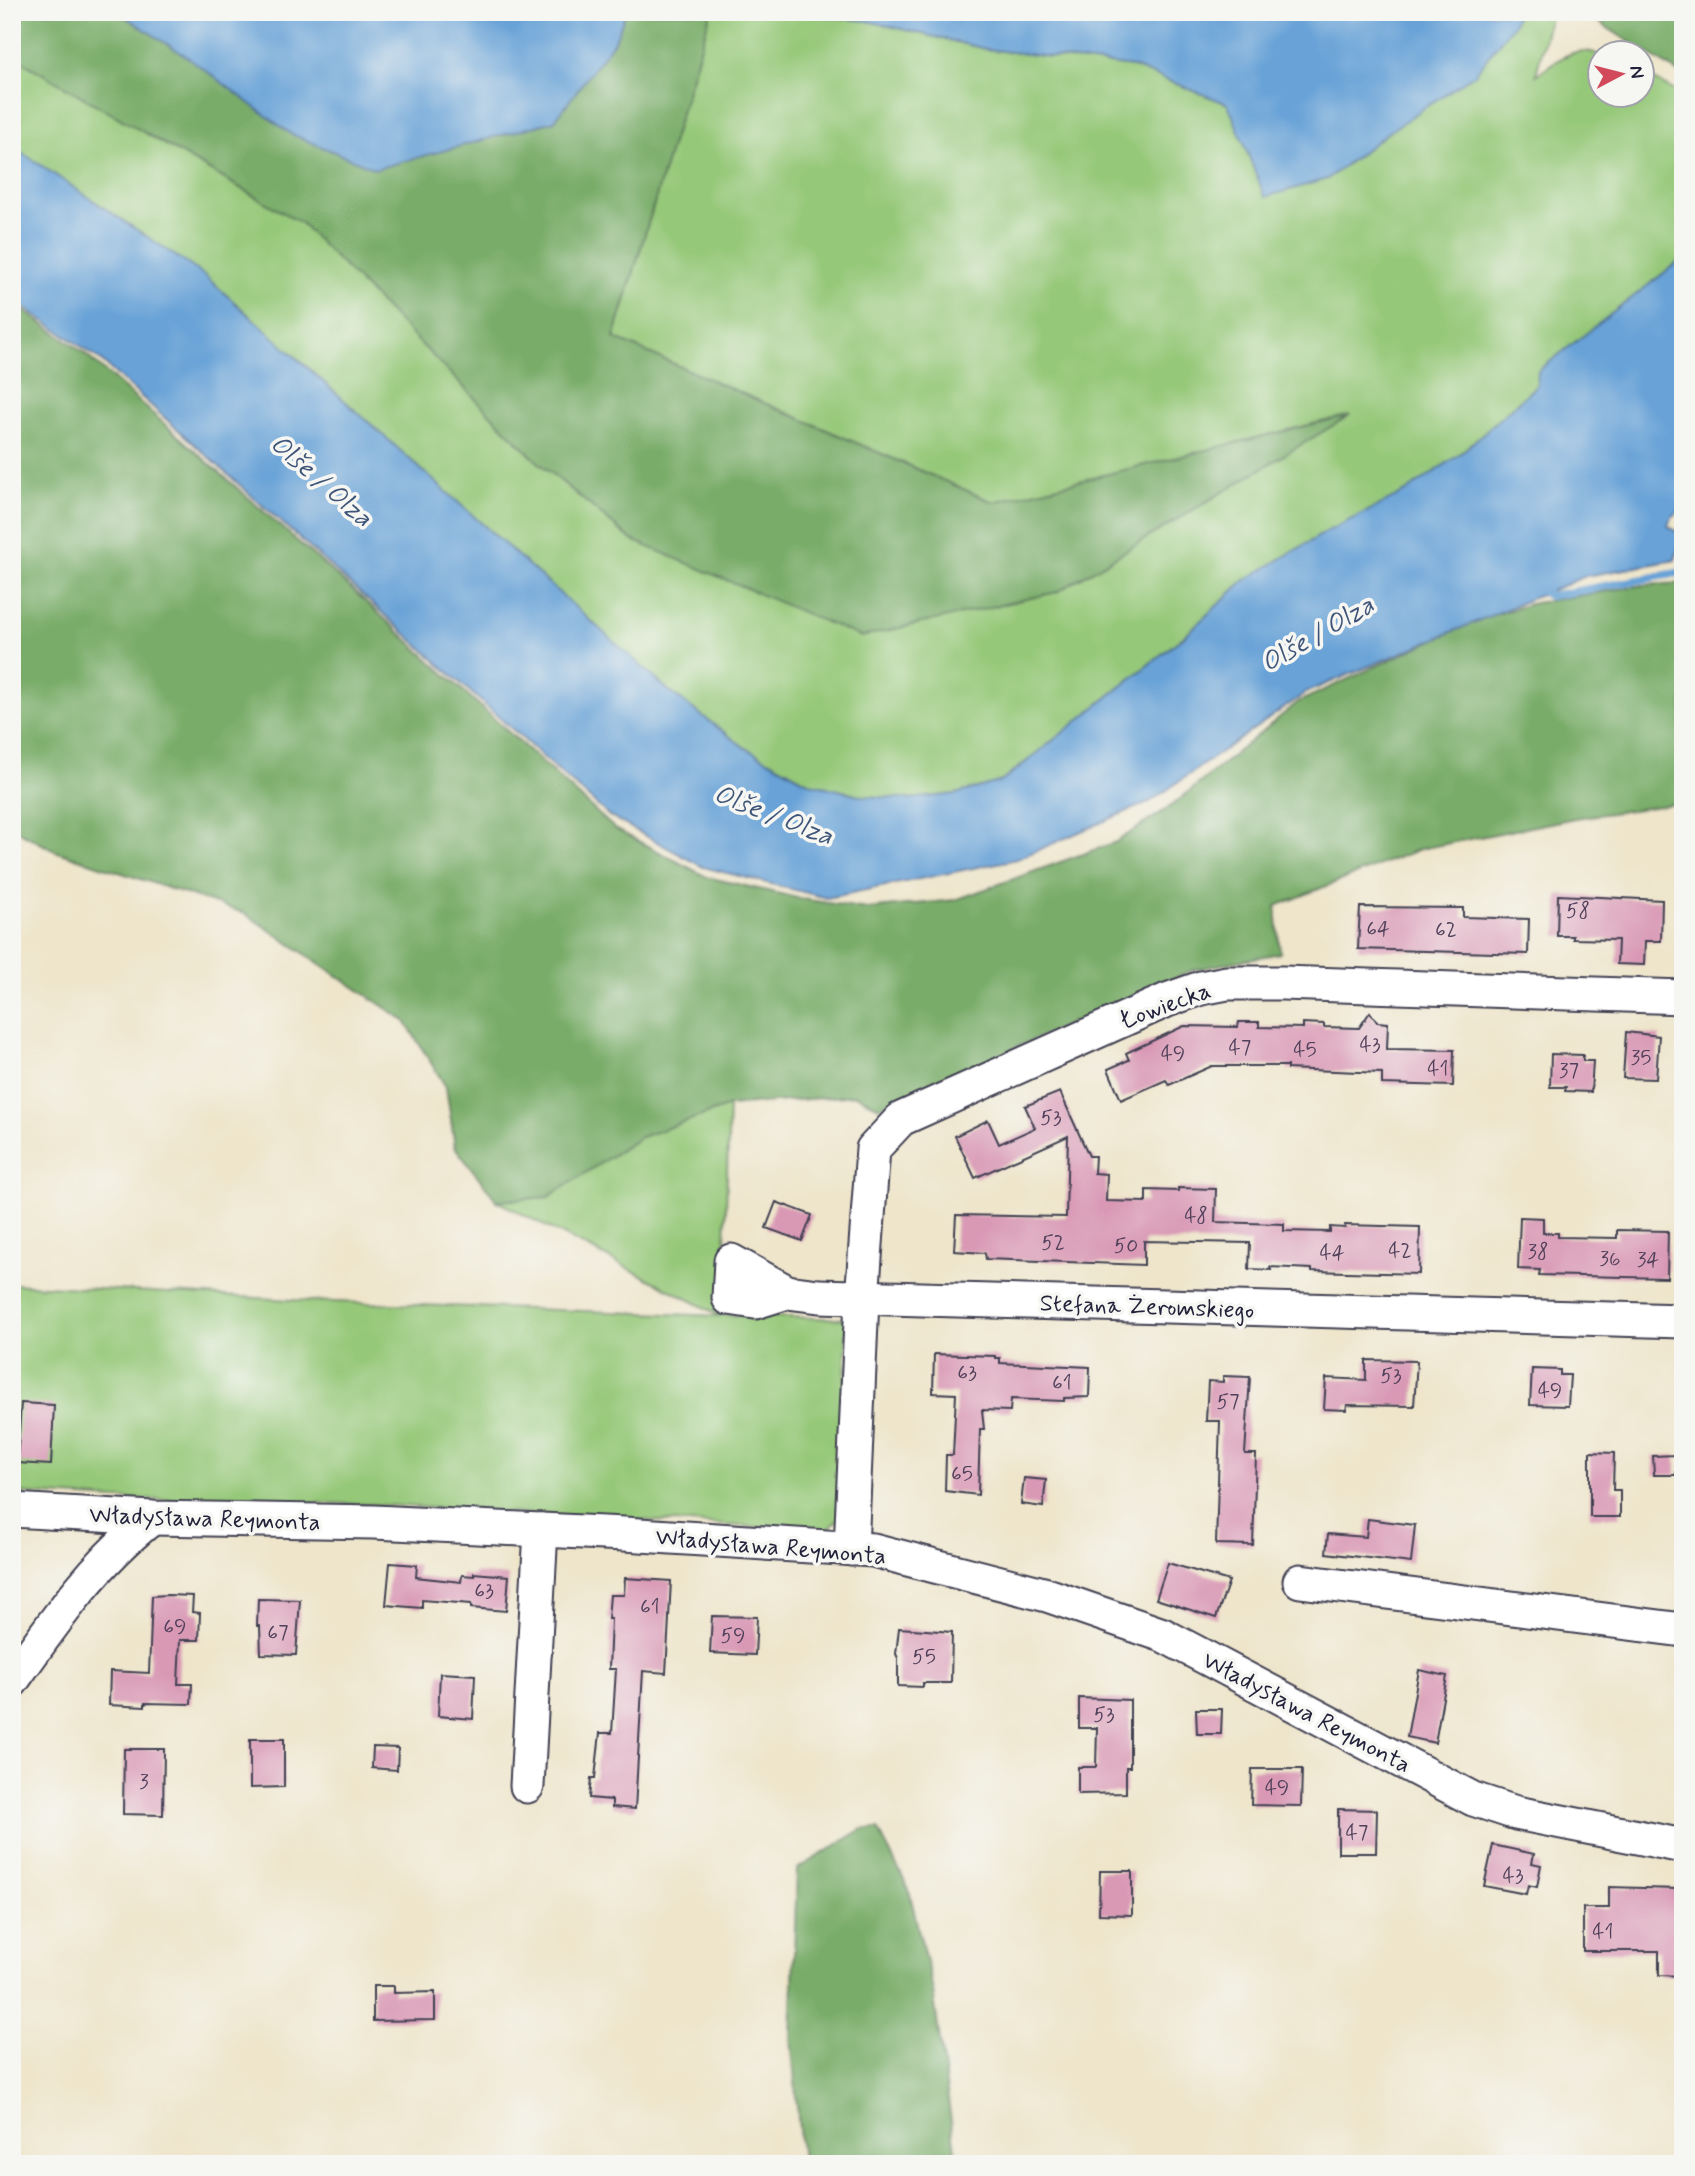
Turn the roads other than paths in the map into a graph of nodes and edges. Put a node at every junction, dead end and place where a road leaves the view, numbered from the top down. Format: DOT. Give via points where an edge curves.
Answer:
graph roads {
  1 [pos="1683,997"];
  2 [pos="787,1292"];
  3 [pos="862,1298"];
  4 [pos="1683,1321"];
  5 [pos="12,1510"];
  6 [pos="152,1518"];
  7 [pos="541,1530"];
  8 [pos="851,1549"];
  9 [pos="1300,1581"];
  10 [pos="1683,1630"];
  11 [pos="12,1681"];
  12 [pos="527,1786"];
  13 [pos="1683,1846"];
  1 -- 3 [label="street, Łowiecka" via="1227,983 1167,1000 901,1119 873,1149"];
  2 -- 3 [label="street, Stefana Żeromskiego"];
  3 -- 4 [label="street, Stefana Żeromskiego"];
  3 -- 8 [label="street"];
  5 -- 6 [label="street, Władysława Reymonta"];
  6 -- 7 [label="street, Władysława Reymonta" via="374,1521"];
  6 -- 11 [label="street" via="114,1551"];
  7 -- 8 [label="street, Władysława Reymonta"];
  7 -- 12 [label="street"];
  8 -- 13 [label="street, Władysława Reymonta" via="873,1550 1047,1595 1163,1635 1473,1799 1527,1815"];
  9 -- 10 [label="street"];
}
